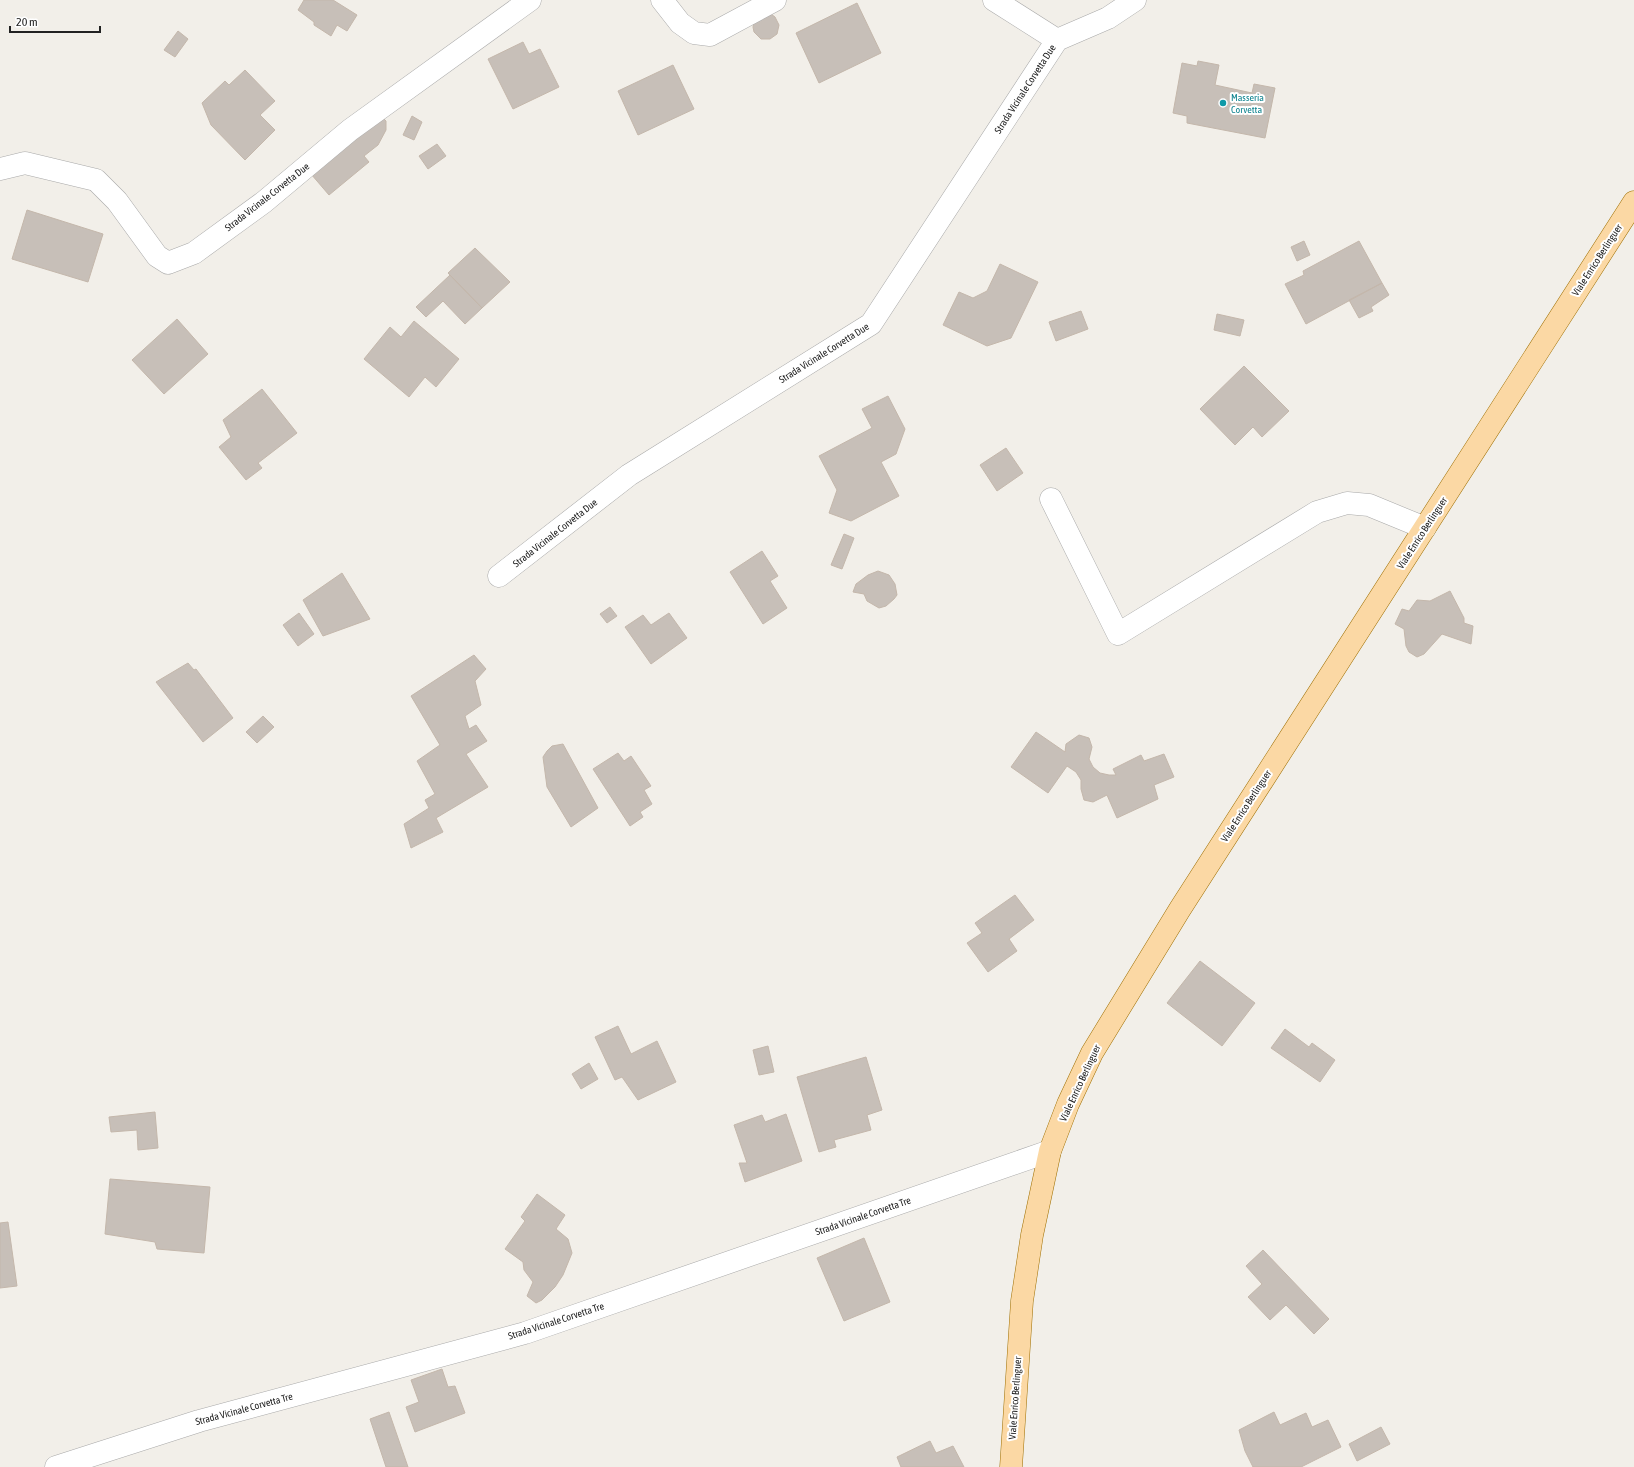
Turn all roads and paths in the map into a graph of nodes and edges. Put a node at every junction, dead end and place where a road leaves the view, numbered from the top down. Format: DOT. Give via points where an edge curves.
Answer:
graph roads {
  1 [pos="530,0"];
  2 [pos="662,0"];
  3 [pos="775,0"];
  4 [pos="994,0"];
  5 [pos="1135,0"];
  6 [pos="1057,40"];
  7 [pos="0,169"];
  8 [pos="1634,202"];
  9 [pos="1051,499"];
  10 [pos="1425,528"];
  11 [pos="499,576"];
  12 [pos="1050,1151"];
  13 [pos="56,1467"];
  14 [pos="1011,1467"];
  1 -- 7 [label="street, Strada Vicinale Corvetta Due" via="350,130 257,207 194,253 168,263 157,256 117,201 96,180 25,163"];
  2 -- 3 [label="street" via="680,23 694,33 710,35"];
  4 -- 6 [label="street, Strada Vicinale Corvetta Due"];
  5 -- 6 [label="street, Strada Vicinale Corvetta Due" via="1108,18"];
  6 -- 11 [label="street, Strada Vicinale Corvetta Due" via="871,324 629,475"];
  8 -- 10 [label="main road, Viale Enrico Berlinguer"];
  9 -- 10 [label="street" via="1118,634 1317,512 1347,503 1369,504"];
  10 -- 12 [label="main road, Viale Enrico Berlinguer" via="1120,1005 1092,1053"];
  12 -- 13 [label="street, Strada Vicinale Corvetta Tre" via="525,1333 199,1420"];
  12 -- 14 [label="main road, Viale Enrico Berlinguer" via="1032,1235 1022,1301"];
}
